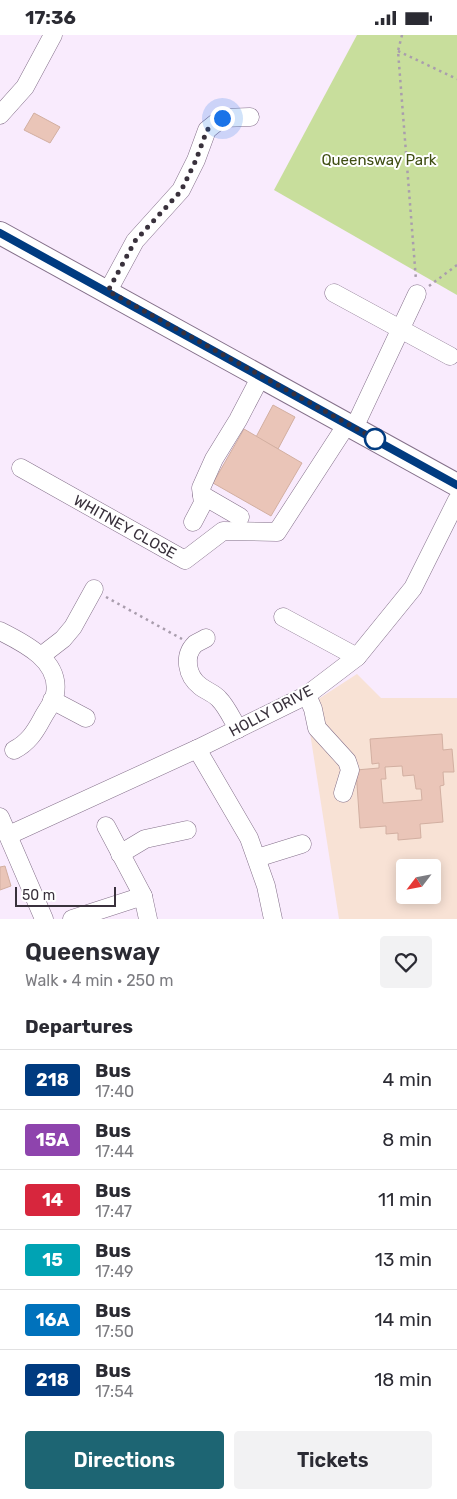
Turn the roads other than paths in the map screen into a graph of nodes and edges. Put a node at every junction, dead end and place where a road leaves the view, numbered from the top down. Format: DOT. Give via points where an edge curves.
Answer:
graph roads {
  1 [pos="53,35"];
  2 [pos="0,115"];
  3 [pos="250,117"];
  4 [pos="0,233"];
  5 [pos="108,291"];
  6 [pos="334,293"];
  7 [pos="417,294"];
  8 [pos="402,328"];
  9 [pos="450,356"];
  10 [pos="261,376"];
  11 [pos="350,426"];
  12 [pos="21,469"];
  13 [pos="457,485"];
  14 [pos="202,495"];
  15 [pos="457,500"];
  16 [pos="240,517"];
  17 [pos="193,522"];
  18 [pos="94,589"];
  19 [pos="283,617"];
  20 [pos="0,631"];
  21 [pos="200,642"];
  22 [pos="41,656"];
  23 [pos="357,657"];
  24 [pos="307,695"];
  25 [pos="52,701"];
  26 [pos="86,718"];
  27 [pos="238,729"];
  28 [pos="198,749"];
  29 [pos="14,750"];
  30 [pos="343,793"];
  31 [pos="0,817"];
  32 [pos="106,827"];
  33 [pos="187,830"];
  34 [pos="9,835"];
  35 [pos="302,844"];
  36 [pos="120,854"];
  37 [pos="257,858"];
  38 [pos="142,896"];
  39 [pos="44,919"];
  40 [pos="72,919"];
  41 [pos="148,919"];
  42 [pos="273,919"];
  1 -- 2 [label="street" via="25,87"];
  3 -- 5 [label="street" via="222,118 207,130 181,191 135,241"];
  4 -- 5 [label="main road"];
  5 -- 10 [label="main road"];
  6 -- 8 [label="street"];
  7 -- 8 [label="street"];
  8 -- 9 [label="street"];
  8 -- 11 [label="street"];
  10 -- 11 [label="main road"];
  10 -- 14 [label="street" via="214,459 201,488"];
  11 -- 12 [label="street, WHITNEY CLOSE" via="277,532 223,531 185,560"];
  11 -- 13 [label="main road"];
  14 -- 16 [label="street"];
  14 -- 17 [label="street" via="203,503"];
  15 -- 23 [label="street, HOLLY DRIVE" via="412,588"];
  18 -- 22 [label="street" via="73,627"];
  19 -- 23 [label="street"];
  20 -- 22 [label="street"];
  21 -- 27 [label="street" via="188,656 191,676 198,685 218,697"];
  22 -- 25 [label="street" via="54,676"];
  23 -- 24 [label="street, HOLLY DRIVE"];
  24 -- 27 [label="street, HOLLY DRIVE"];
  24 -- 30 [label="street" via="317,728 347,761 350,769"];
  25 -- 26 [label="street"];
  25 -- 29 [label="street" via="34,734"];
  27 -- 28 [label="street, HOLLY DRIVE"];
  28 -- 34 [label="street, HOLLY DRIVE"];
  28 -- 37 [label="street"];
  31 -- 34 [label="street"];
  32 -- 36 [label="street"];
  33 -- 36 [label="street" via="146,839"];
  34 -- 39 [label="street"];
  35 -- 37 [label="street"];
  36 -- 38 [label="street"];
  37 -- 42 [label="street"];
  38 -- 40 [label="street"];
  38 -- 41 [label="street"];
}
